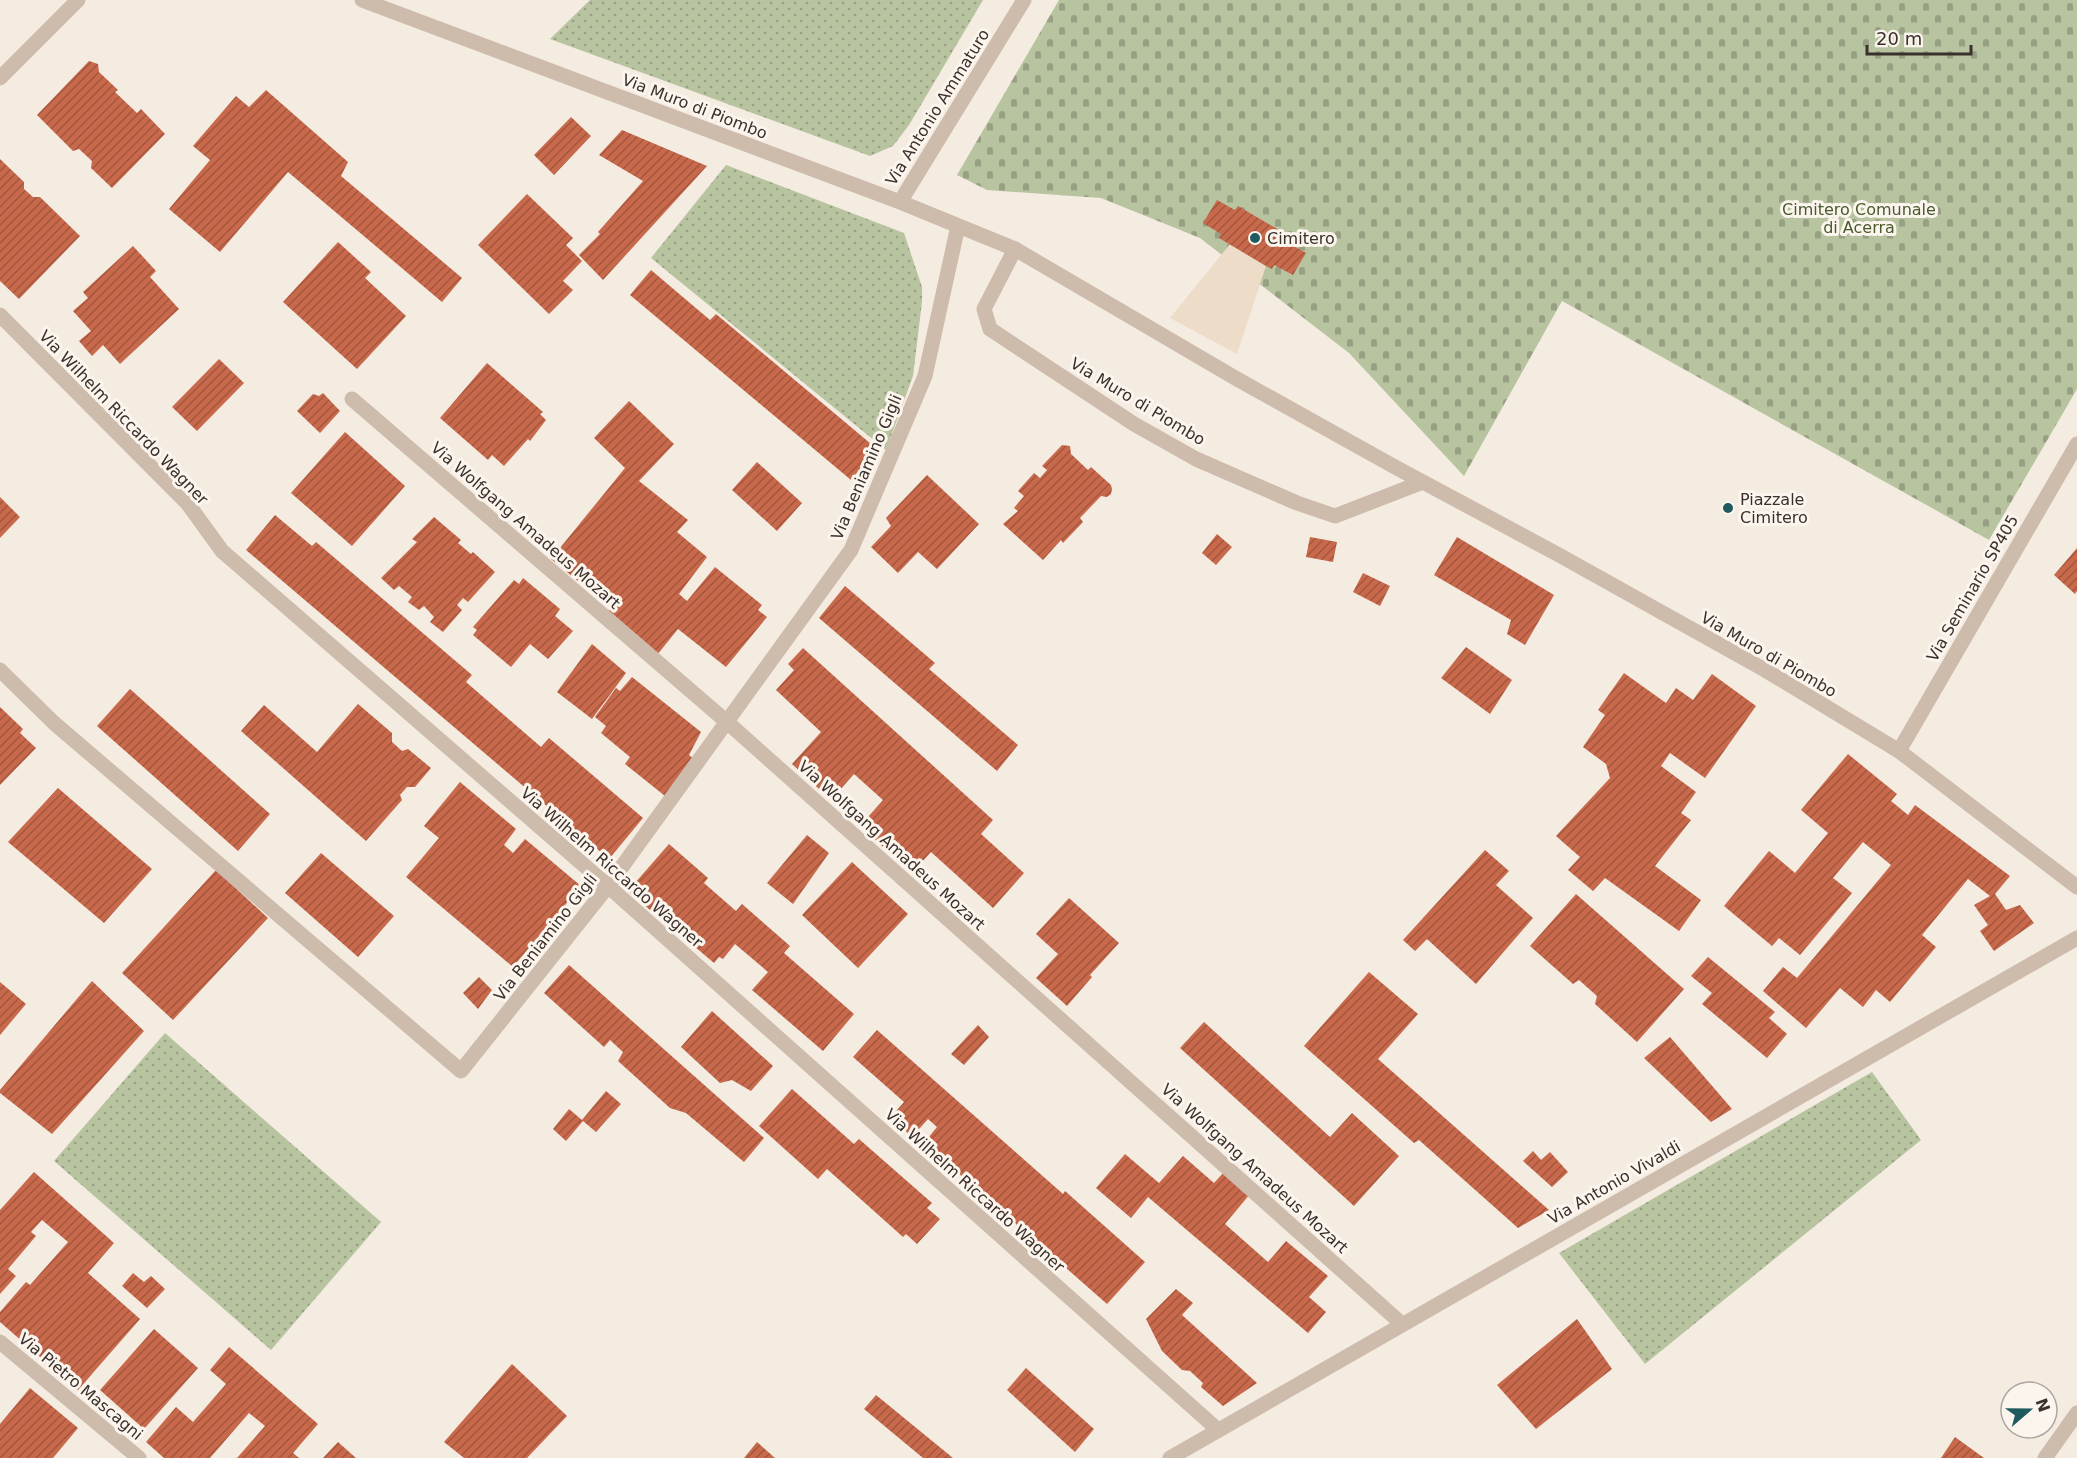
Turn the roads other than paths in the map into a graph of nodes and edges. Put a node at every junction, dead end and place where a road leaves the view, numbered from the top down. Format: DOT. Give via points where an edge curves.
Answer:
graph roads {
  1 [pos="78,0"];
  2 [pos="362,0"];
  3 [pos="1024,0"];
  4 [pos="0,78"];
  5 [pos="900,202"];
  6 [pos="958,226"];
  7 [pos="1014,249"];
  8 [pos="0,315"];
  9 [pos="352,399"];
  10 [pos="2077,444"];
  11 [pos="1423,482"];
  12 [pos="0,670"];
  13 [pos="727,722"];
  14 [pos="1899,751"];
  15 [pos="608,886"];
  16 [pos="2077,887"];
  17 [pos="2077,938"];
  18 [pos="1402,1324"];
  19 [pos="0,1342"];
  20 [pos="2077,1413"];
  21 [pos="1217,1430"];
  22 [pos="139,1458"];
  23 [pos="1170,1458"];
  24 [pos="2044,1458"];
  1 -- 4 [label="street"];
  2 -- 5 [label="street, Via Muro di Piombo"];
  3 -- 5 [label="street, Via Antonio Ammaturo"];
  5 -- 6 [label="street, Via Muro di Piombo"];
  6 -- 7 [label="street, Via Muro di Piombo"];
  6 -- 13 [label="street, Via Beniamino Gigli" via="926,376 851,550"];
  7 -- 11 [label="street, Via Muro di Piombo" via="1237,380"];
  7 -- 11 [label="street, Via Muro di Piombo" via="984,309 990,329 1134,424 1196,459 1335,516"];
  8 -- 15 [label="street, Via Wilhelm Riccardo Wagner" via="188,504 222,551"];
  9 -- 13 [label="street, Via Wolfgang Amadeus Mozart"];
  10 -- 14 [label="street, Via Seminario SP405"];
  11 -- 14 [label="street, Via Muro di Piombo" via="1759,667"];
  12 -- 15 [label="street, Via Beniamino Gigli" via="54,723 461,1071"];
  13 -- 15 [label="street, Via Beniamino Gigli"];
  13 -- 18 [label="street, Via Wolfgang Amadeus Mozart"];
  14 -- 16 [label="street, Via Muro di Piombo"];
  15 -- 21 [label="street, Via Wilhelm Riccardo Wagner"];
  17 -- 18 [label="street, Via Antonio Vivaldi"];
  18 -- 21 [label="street, Via Antonio Vivaldi"];
  19 -- 22 [label="street, Via Pietro Mascagni"];
  20 -- 24 [label="street"];
  21 -- 23 [label="street, Via Antonio Vivaldi"];
}
